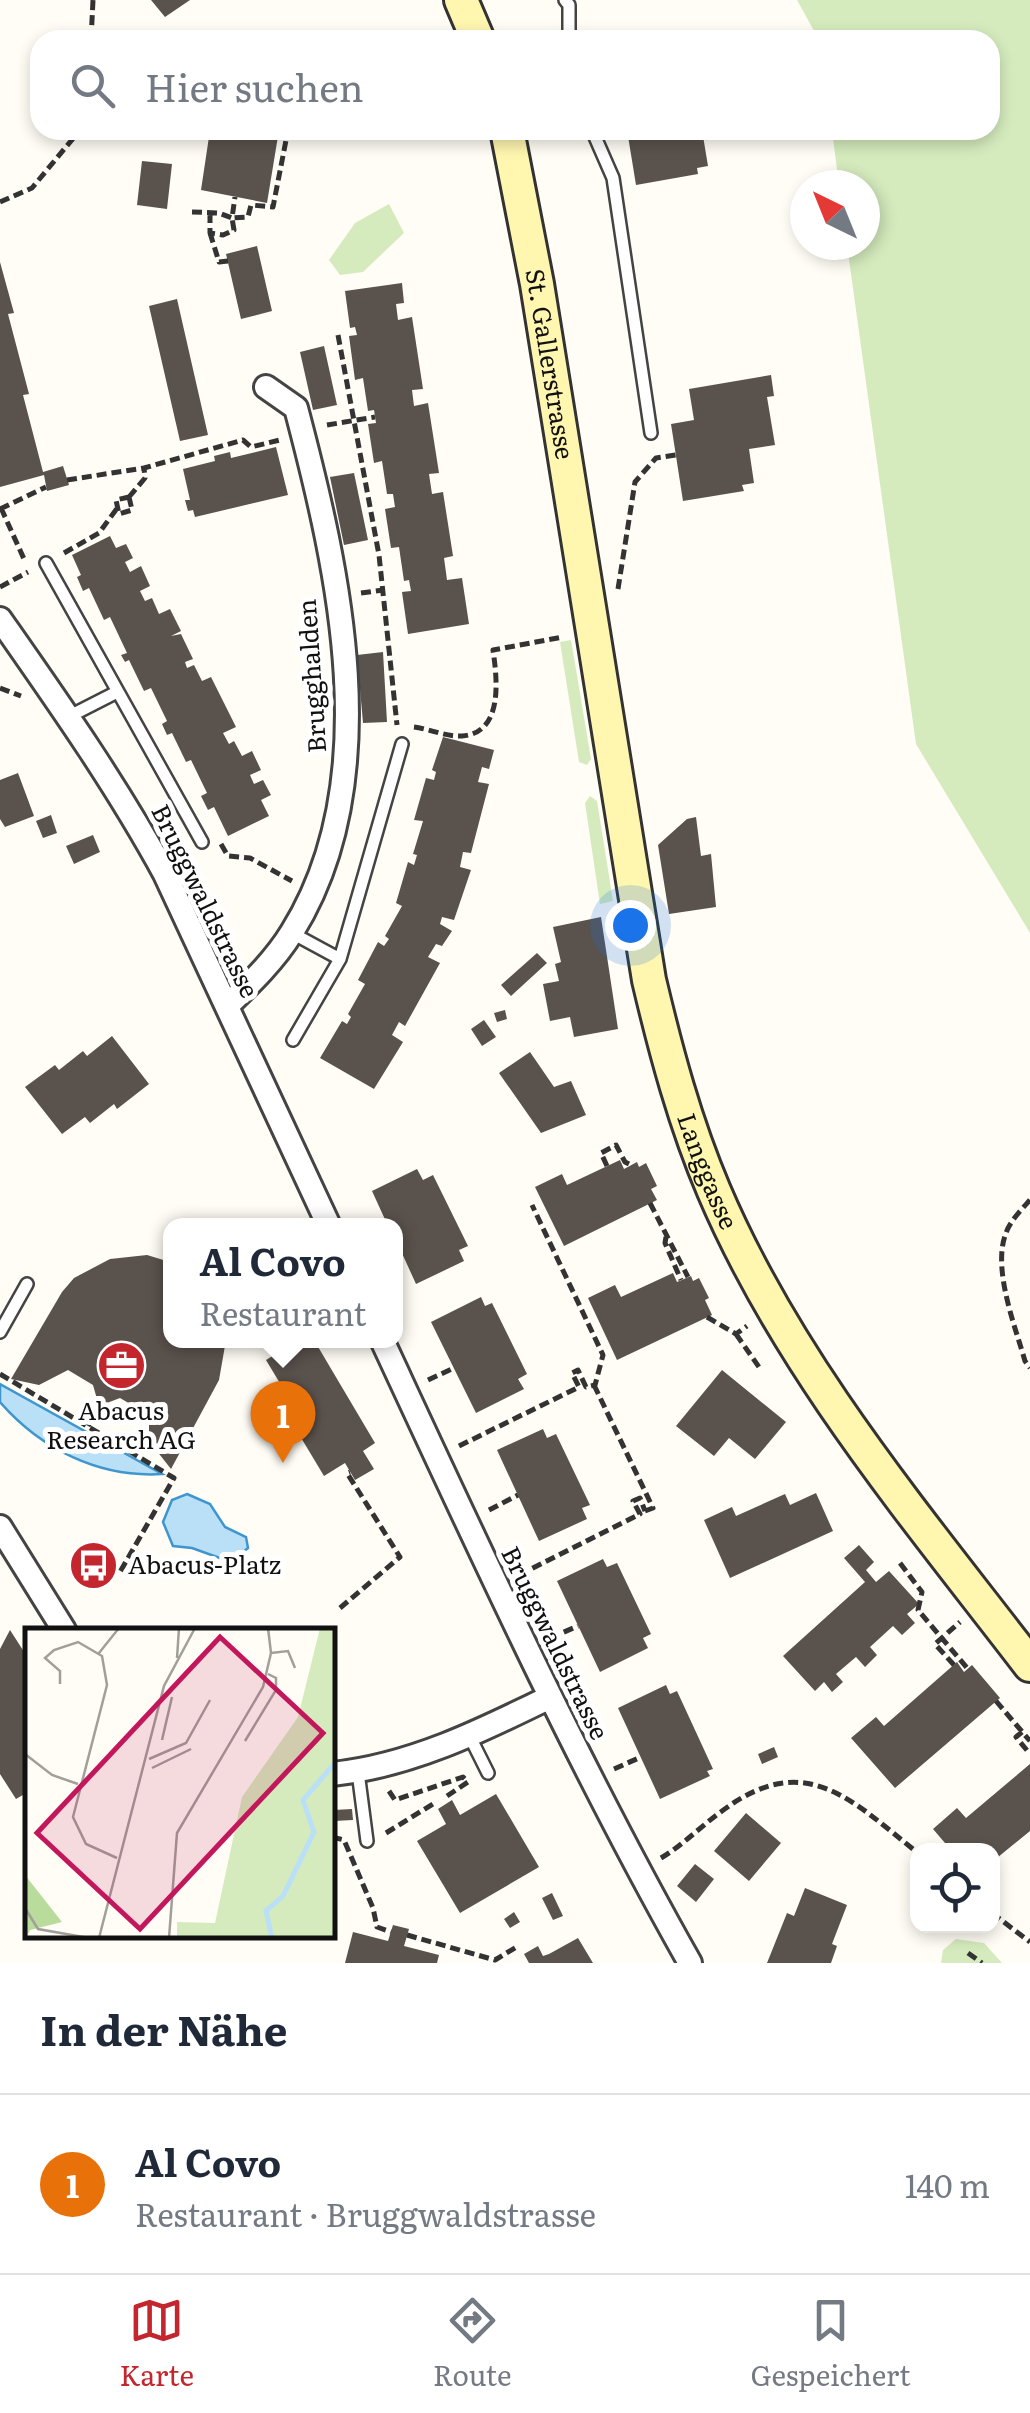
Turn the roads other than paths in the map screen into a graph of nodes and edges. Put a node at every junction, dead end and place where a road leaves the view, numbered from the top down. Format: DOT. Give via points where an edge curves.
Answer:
graph roads {
  1 [pos="461,0"];
  2 [pos="566,0"];
  3 [pos="474,30"];
  4 [pos="569,30"];
  5 [pos="509,140"];
  6 [pos="596,140"];
  7 [pos="266,387"];
  8 [pos="652,434"];
  9 [pos="46,564"];
  10 [pos="599,594"];
  11 [pos="0,619"];
  12 [pos="118,692"];
  13 [pos="68,718"];
  14 [pos="402,744"];
  15 [pos="202,842"];
  16 [pos="292,933"];
  17 [pos="340,959"];
  18 [pos="227,1006"];
  19 [pos="293,1040"];
  20 [pos="325,1218"];
  21 [pos="27,1284"];
  22 [pos="0,1332"];
  23 [pos="386,1348"];
  24 [pos="0,1527"];
  25 [pos="63,1628"];
  26 [pos="1030,1664"];
  27 [pos="550,1698"];
  28 [pos="470,1734"];
  29 [pos="358,1772"];
  30 [pos="335,1774"];
  31 [pos="488,1774"];
  32 [pos="367,1846"];
  33 [pos="690,1963"];
  1 -- 3 [label="main road"];
  2 -- 4 [label="lane"];
  5 -- 10 [label="main road, St. Gallerstrasse"];
  6 -- 8 [label="lane" via="613,178"];
  7 -- 16 [label="street, Brugghalden" via="296,408 320,507 348,735 333,838"];
  9 -- 12 [label="lane"];
  10 -- 26 [label="main road, Langgasse" via="649,980 667,1057 714,1191 774,1309 850,1426"];
  11 -- 13 [label="street, Bruggwaldstrasse"];
  12 -- 13 [label="lane"];
  12 -- 15 [label="lane"];
  13 -- 18 [label="street, Bruggwaldstrasse" via="137,823"];
  14 -- 17 [label="lane"];
  16 -- 17 [label="lane"];
  16 -- 18 [label="street, Brugghalden"];
  17 -- 19 [label="lane"];
  18 -- 20 [label="street, Bruggwaldstrasse"];
  21 -- 22 [label="lane"];
  23 -- 27 [label="street, Bruggwaldstrasse"];
  24 -- 25 [label="street"];
  27 -- 28 [label="street"];
  27 -- 33 [label="street, Bruggwaldstrasse"];
  28 -- 29 [label="street"];
  28 -- 31 [label="lane"];
  29 -- 30 [label="street"];
  29 -- 32 [label="lane"];
}
